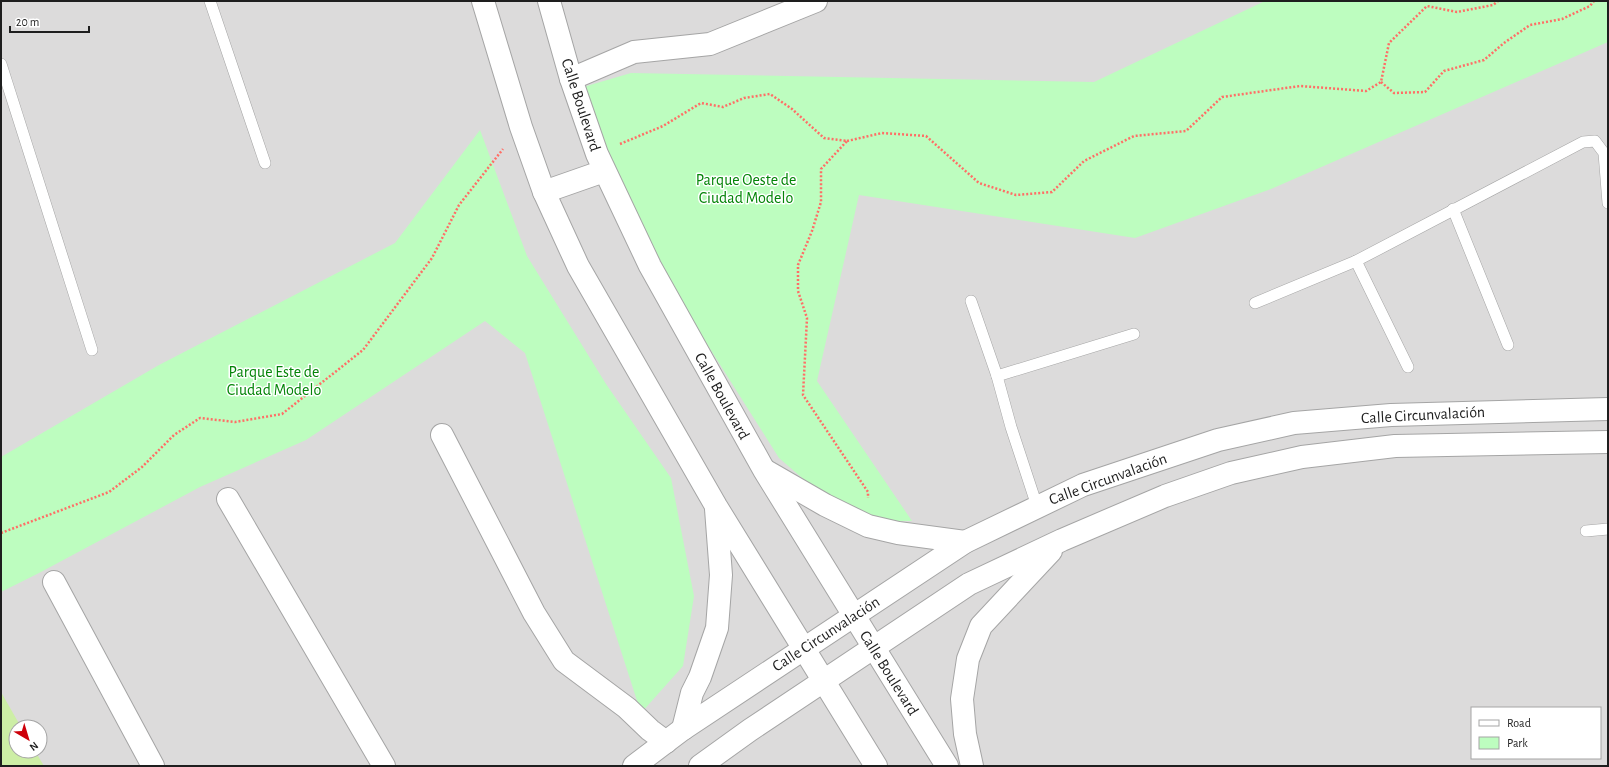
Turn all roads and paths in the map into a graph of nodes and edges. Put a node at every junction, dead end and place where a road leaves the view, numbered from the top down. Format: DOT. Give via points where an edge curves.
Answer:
graph roads {
  1 [pos="210,1"];
  2 [pos="483,1"];
  3 [pos="549,1"];
  4 [pos="816,1"];
  5 [pos="1498,1"];
  6 [pos="1594,1"];
  7 [pos="1,64"];
  8 [pos="572,79"];
  9 [pos="1380,82"];
  10 [pos="521,127"];
  11 [pos="847,141"];
  12 [pos="601,162"];
  13 [pos="265,163"];
  14 [pos="544,192"];
  15 [pos="1608,204"];
  16 [pos="1453,209"];
  17 [pos="1356,261"];
  18 [pos="971,301"];
  19 [pos="1255,303"];
  20 [pos="1134,334"];
  21 [pos="1508,345"];
  22 [pos="92,350"];
  23 [pos="1408,367"];
  24 [pos="997,376"];
  25 [pos="1608,409"];
  26 [pos="442,435"];
  27 [pos="1608,442"];
  28 [pos="764,470"];
  29 [pos="228,499"];
  30 [pos="716,506"];
  31 [pos="1037,506"];
  32 [pos="868,526"];
  33 [pos="1608,529"];
  34 [pos="1586,531"];
  35 [pos="1,533"];
  36 [pos="1062,540"];
  37 [pos="965,542"];
  38 [pos="54,582"];
  39 [pos="854,616"];
  40 [pos="804,648"];
  41 [pos="874,648"];
  42 [pos="824,681"];
  43 [pos="674,735"];
  44 [pos="153,766"];
  45 [pos="384,766"];
  46 [pos="634,766"];
  47 [pos="700,766"];
  48 [pos="876,766"];
  49 [pos="947,766"];
  50 [pos="972,766"];
  1 -- 13 [label="lane"];
  2 -- 10 [label="street"];
  3 -- 8 [label="street, Calle Boulevard"];
  4 -- 8 [label="street" via="710,44 634,52"];
  5 -- 9 [label="path" via="1493,5 1457,12 1427,6 1389,43"];
  6 -- 9 [label="path" via="1590,6 1562,19 1530,25 1484,60 1444,72 1425,92 1394,93"];
  7 -- 22 [label="lane"];
  8 -- 12 [label="street, Calle Boulevard"];
  9 -- 11 [label="path" via="1366,92 1300,86 1222,97 1186,131 1134,136 1084,160 1052,192 1016,195 979,183 926,136 882,133"];
  10 -- 14 [label="street"];
  10 -- 35 [label="path" via="459,206 432,258 373,338 341,368 282,414 235,422 200,418 174,435 142,467 109,492"];
  11 -- 12 [label="path" via="824,138 792,108 770,94 744,98 723,107 701,103"];
  11 -- 32 [label="path" via="821,170 821,202 798,265 798,291 807,318 803,395 868,492"];
  12 -- 14 [label="street"];
  12 -- 28 [label="street, Calle Boulevard" via="650,266"];
  14 -- 30 [label="street" via="578,266"];
  15 -- 16 [label="lane" via="1604,152 1595,141 1583,142"];
  16 -- 17 [label="lane"];
  16 -- 21 [label="lane"];
  17 -- 19 [label="lane"];
  17 -- 23 [label="lane"];
  18 -- 24 [label="lane"];
  20 -- 24 [label="lane"];
  24 -- 31 [label="lane"];
  25 -- 31 [label="street, Calle Circunvalación" via="1391,415 1294,423 1218,440 1083,485"];
  26 -- 43 [label="street" via="534,613 564,661 627,708 650,730"];
  27 -- 36 [label="street, Calle Circunvalación" via="1395,446 1302,457 1216,478"];
  28 -- 32 [label="street"];
  28 -- 39 [label="street, Calle Boulevard"];
  29 -- 45 [label="street"];
  30 -- 40 [label="street"];
  30 -- 43 [label="street" via="721,575 717,628 700,677"];
  31 -- 37 [label="street, Calle Circunvalación"];
  32 -- 37 [label="street" via="898,534"];
  33 -- 34 [label="lane"];
  36 -- 41 [label="street, Calle Circunvalación" via="969,584"];
  36 -- 50 [label="street" via="981,626 968,659 962,699 965,734"];
  37 -- 39 [label="street, Calle Circunvalación"];
  38 -- 44 [label="street"];
  39 -- 40 [label="street, Calle Circunvalación"];
  39 -- 41 [label="street, Calle Boulevard"];
  40 -- 42 [label="street"];
  40 -- 43 [label="street, Calle Circunvalación"];
  41 -- 42 [label="street, Calle Circunvalación"];
  41 -- 49 [label="street, Calle Boulevard"];
  42 -- 47 [label="street, Calle Circunvalación"];
  42 -- 48 [label="street"];
  43 -- 46 [label="street, Calle Circunvalación"];
}
